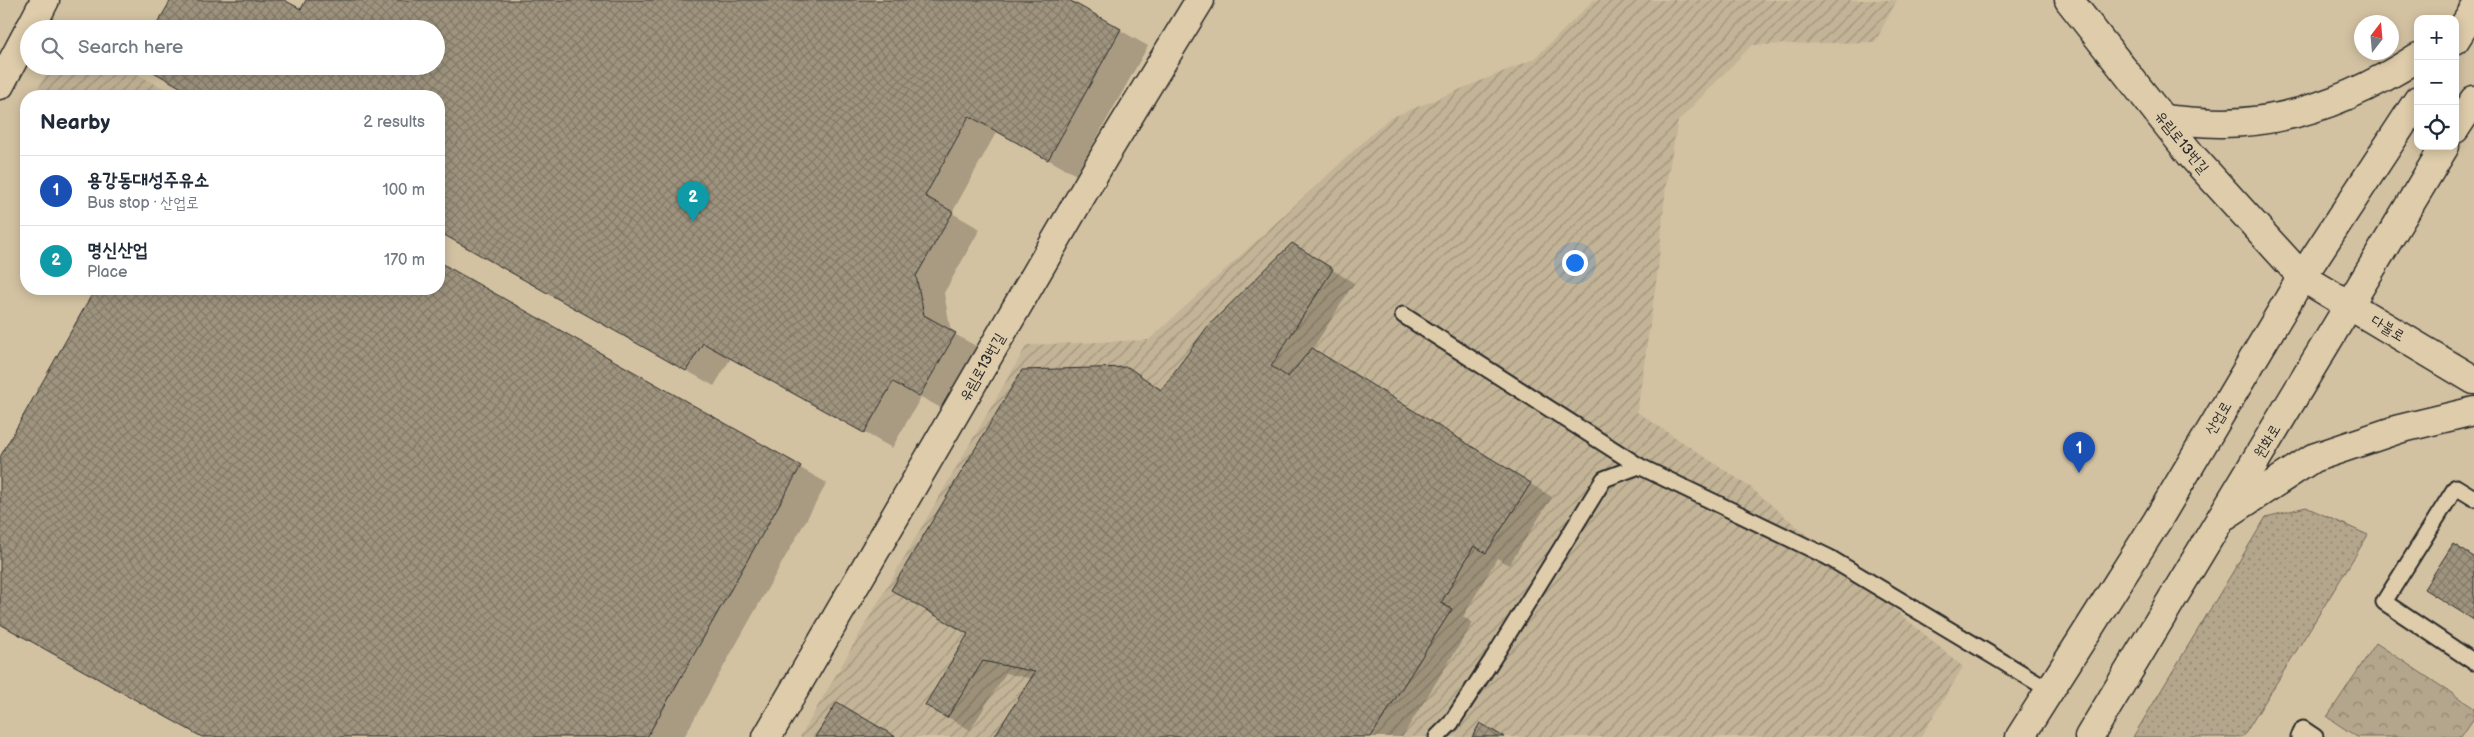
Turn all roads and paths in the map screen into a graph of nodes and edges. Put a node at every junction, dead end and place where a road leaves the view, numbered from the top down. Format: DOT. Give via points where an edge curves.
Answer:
graph roads {
  1 [pos="45,0"];
  2 [pos="1200,0"];
  3 [pos="2069,0"];
  4 [pos="34,20"];
  5 [pos="20,47"];
  6 [pos="2414,60"];
  7 [pos="0,85"];
  8 [pos="2474,100"];
  9 [pos="2415,105"];
  10 [pos="2163,119"];
  11 [pos="2459,123"];
  12 [pos="2443,150"];
  13 [pos="2302,277"];
  14 [pos="2349,304"];
  15 [pos="1403,315"];
  16 [pos="2474,380"];
  17 [pos="2474,411"];
  18 [pos="1639,466"];
  19 [pos="2474,498"];
  20 [pos="2220,519"];
  21 [pos="2474,662"];
  22 [pos="2048,689"];
  23 [pos="766,737"];
  24 [pos="1437,737"];
  25 [pos="2020,737"];
  26 [pos="2089,737"];
  27 [pos="2299,737"];
  28 [pos="2315,737"];
  1 -- 4 [label="street"];
  2 -- 23 [label="street, 유림로13번길" via="1104,157"];
  3 -- 10 [label="street, 유림로13번길"];
  5 -- 7 [label="street"];
  6 -- 10 [label="street" via="2390,75 2327,104 2276,118 2224,123"];
  8 -- 11 [label="street"];
  9 -- 13 [label="street, 산업로"];
  10 -- 13 [label="street, 유림로13번길" via="2191,155"];
  12 -- 14 [label="street, 원화로"];
  13 -- 14 [label="street, 다불로"];
  13 -- 22 [label="street, 산업로" via="2157,521"];
  14 -- 16 [label="street, 다불로"];
  14 -- 20 [label="street, 원화로"];
  15 -- 18 [label="lane"];
  17 -- 20 [label="street" via="2398,429 2312,458"];
  18 -- 22 [label="lane" via="1828,557"];
  18 -- 24 [label="lane" via="1604,479 1451,723"];
  19 -- 21 [label="lane" via="2456,487 2384,602"];
  20 -- 26 [label="street, 원화로"];
  22 -- 25 [label="street, 산업로"];
  27 -- 28 [label="lane" via="2304,729"];
}
